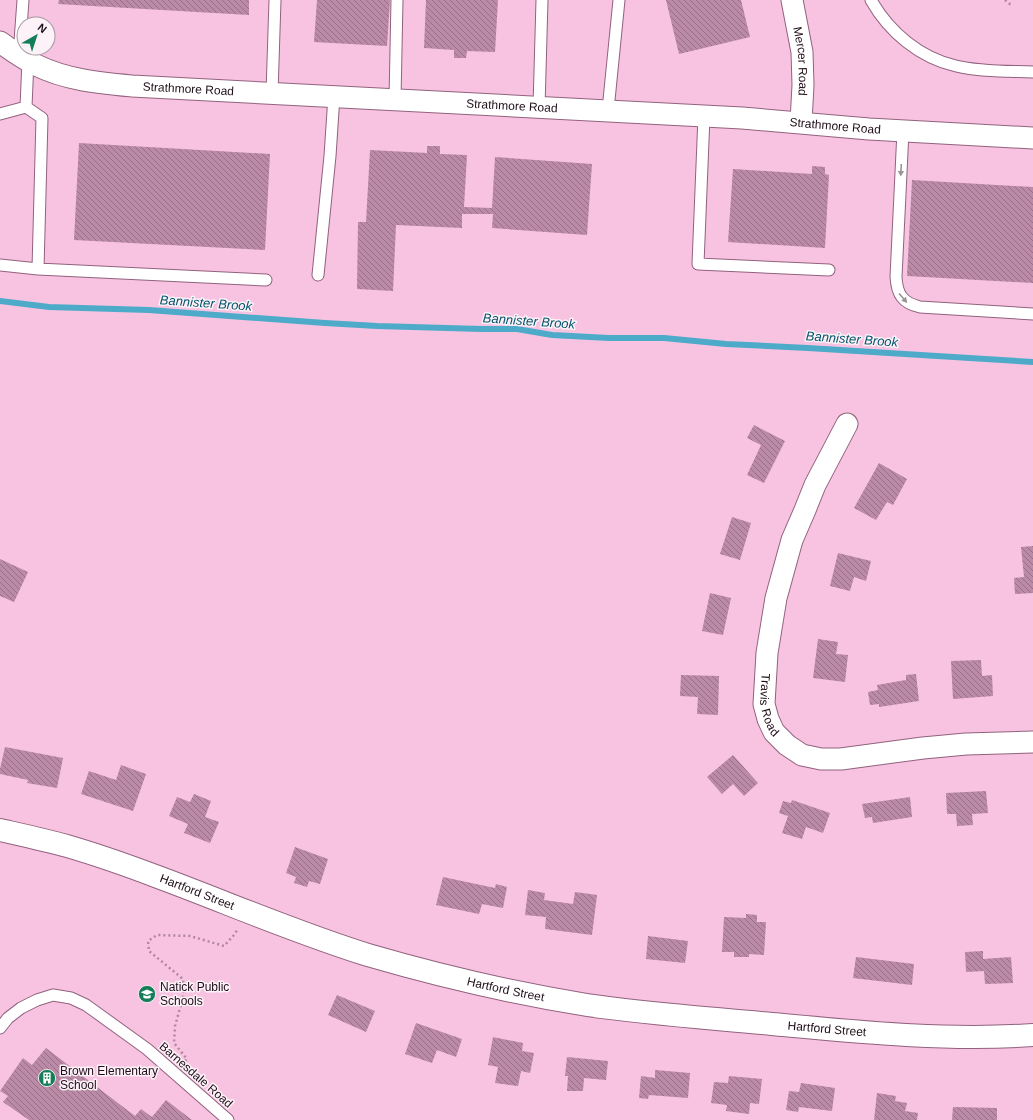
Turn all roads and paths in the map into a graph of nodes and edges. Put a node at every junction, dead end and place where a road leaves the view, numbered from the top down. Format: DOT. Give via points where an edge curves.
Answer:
graph roads {
  1 [pos="23,0"];
  2 [pos="274,0"];
  3 [pos="397,0"];
  4 [pos="542,0"];
  5 [pos="619,0"];
  6 [pos="792,0"];
  7 [pos="872,0"];
  8 [pos="1005,0"];
  9 [pos="1011,5"];
  10 [pos="0,42"];
  11 [pos="23,57"];
  12 [pos="1033,72"];
  13 [pos="272,93"];
  14 [pos="334,96"];
  15 [pos="395,99"];
  16 [pos="26,107"];
  17 [pos="539,107"];
  18 [pos="608,110"];
  19 [pos="0,114"];
  20 [pos="704,116"];
  21 [pos="801,122"];
  22 [pos="903,131"];
  23 [pos="1033,138"];
  24 [pos="0,265"];
  25 [pos="38,270"];
  26 [pos="829,270"];
  27 [pos="318,274"];
  28 [pos="266,280"];
  29 [pos="1033,314"];
  30 [pos="847,424"];
  31 [pos="1033,742"];
  32 [pos="0,830"];
  33 [pos="246,911"];
  34 [pos="0,1028"];
  35 [pos="1033,1035"];
  36 [pos="176,1074"];
  37 [pos="228,1120"];
  1 -- 11 [label="lane"];
  2 -- 13 [label="lane"];
  3 -- 15 [label="lane"];
  4 -- 17 [label="lane"];
  5 -- 18 [label="lane"];
  6 -- 21 [label="street, Mercer Road" via="802,52"];
  7 -- 12 [label="lane" via="881,16 896,33 935,60 958,67"];
  8 -- 9 [label="path"];
  10 -- 11 [label="street, Strathmore Road"];
  11 -- 13 [label="street, Strathmore Road" via="65,76 99,82"];
  11 -- 16 [label="lane"];
  13 -- 14 [label="street, Strathmore Road"];
  14 -- 15 [label="street, Strathmore Road"];
  14 -- 27 [label="lane"];
  15 -- 17 [label="street, Strathmore Road"];
  16 -- 19 [label="lane"];
  16 -- 25 [label="lane" via="42,118"];
  17 -- 18 [label="street, Strathmore Road"];
  18 -- 20 [label="street, Strathmore Road"];
  20 -- 21 [label="street, Strathmore Road"];
  20 -- 26 [label="lane" via="698,264"];
  21 -- 22 [label="street, Strathmore Road"];
  22 -- 23 [label="street, Strathmore Road"];
  22 -- 29 [label="lane, one-way" via="896,277 901,297 906,302 920,307"];
  24 -- 25 [label="lane"];
  25 -- 28 [label="lane"];
  30 -- 31 [label="street, Travis Road" via="802,516 790,547 776,598 767,653 764,704 774,732 802,755 821,759 841,759 966,744"];
  32 -- 33 [label="street, Hartford Street" via="68,846 111,860"];
  33 -- 35 [label="street, Hartford Street" via="325,941 408,966 497,988 589,1005 878,1034 973,1038"];
  33 -- 36 [label="path" via="235,934 224,946 190,936 157,935 148,941 149,951 183,979 184,994 175,1026 174,1043 187,1059"];
  34 -- 36 [label="lane, Barnesdale Road" via="8,1018 36,1000 53,995 71,998 86,1005 147,1049"];
  36 -- 37 [label="lane, Barnesdale Road"];
}
